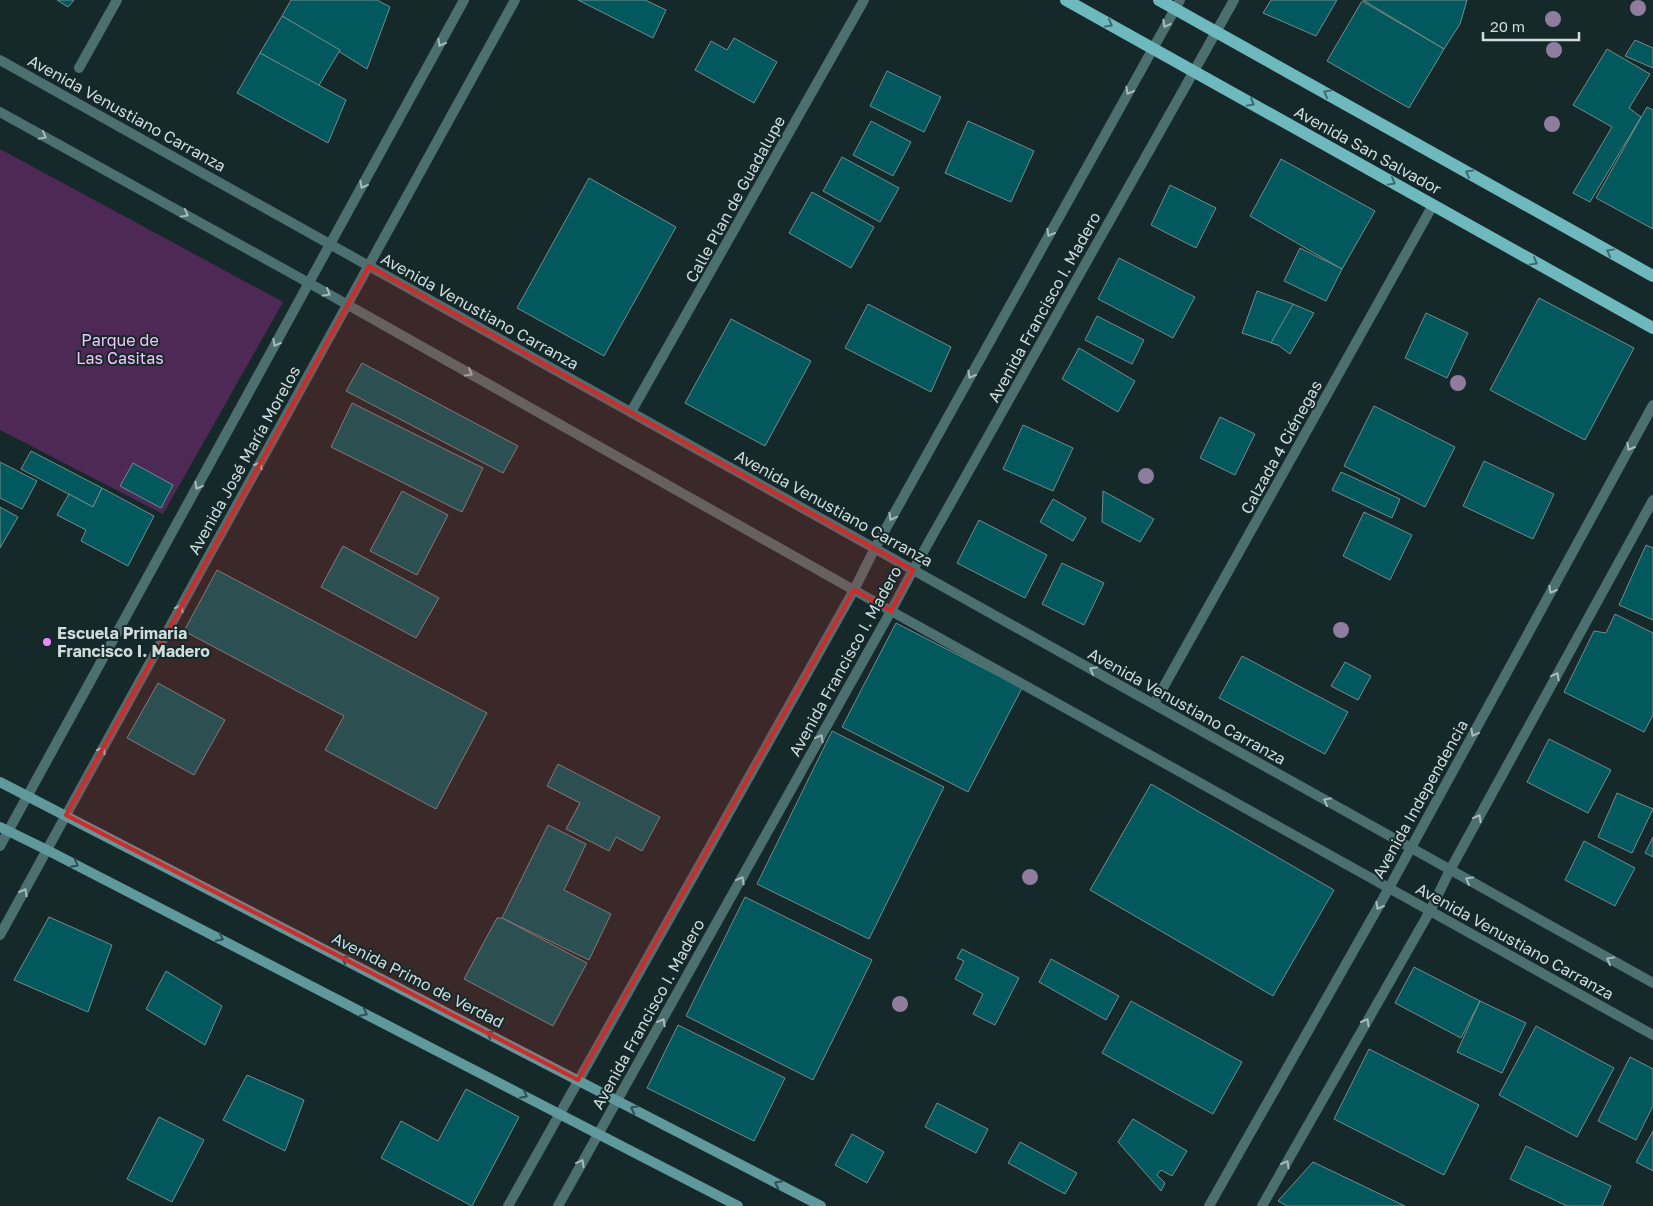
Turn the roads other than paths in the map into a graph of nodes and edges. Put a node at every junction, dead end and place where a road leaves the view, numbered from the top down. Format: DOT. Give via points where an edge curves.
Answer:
graph roads {
  1 [pos="117,0"];
  2 [pos="464,0"];
  3 [pos="515,0"];
  4 [pos="864,0"];
  5 [pos="1066,0"];
  6 [pos="1159,0"];
  7 [pos="1234,0"];
  8 [pos="1177,4"];
  9 [pos="1216,32"];
  10 [pos="1152,48"];
  11 [pos="0,60"];
  12 [pos="79,68"];
  13 [pos="1194,72"];
  14 [pos="0,112"];
  15 [pos="1433,205"];
  16 [pos="330,244"];
  17 [pos="369,266"];
  18 [pos="1653,276"];
  19 [pos="309,283"];
  20 [pos="347,304"];
  21 [pos="1653,328"];
  22 [pos="1653,405"];
  23 [pos="631,412"];
  24 [pos="1653,500"];
  25 [pos="875,548"];
  26 [pos="913,570"];
  27 [pos="854,590"];
  28 [pos="891,611"];
  29 [pos="1154,704"];
  30 [pos="0,782"];
  31 [pos="27,796"];
  32 [pos="66,815"];
  33 [pos="4,829"];
  34 [pos="0,846"];
  35 [pos="1410,848"];
  36 [pos="47,850"];
  37 [pos="1450,870"];
  38 [pos="1389,888"];
  39 [pos="1430,911"];
  40 [pos="0,935"];
  41 [pos="1653,983"];
  42 [pos="1653,1035"];
  43 [pos="578,1080"];
  44 [pos="618,1100"];
  45 [pos="560,1113"];
  46 [pos="598,1133"];
  47 [pos="508,1206"];
  48 [pos="558,1206"];
  49 [pos="738,1206"];
  50 [pos="822,1206"];
  51 [pos="1209,1206"];
  52 [pos="1262,1206"];
  1 -- 12 [label="street"];
  2 -- 16 [label="street, Avenida José María Morelos, one-way"];
  3 -- 17 [label="street, Avenida José María Morelos"];
  4 -- 23 [label="street, Calle Plan de Guadalupe"];
  5 -- 10 [label="main road, Avenida San Salvador, one-way"];
  6 -- 8 [label="main road, Avenida San Salvador"];
  7 -- 9 [label="street, Avenida Francisco I. Madero"];
  8 -- 9 [label="main road, Avenida San Salvador"];
  8 -- 10 [label="street, Avenida Francisco I. Madero, one-way"];
  9 -- 13 [label="street, Avenida Francisco I. Madero"];
  18 -- 9 [label="main road, Avenida San Salvador, one-way"];
  10 -- 13 [label="main road, Avenida San Salvador"];
  10 -- 25 [label="street, Avenida Francisco I. Madero, one-way"];
  11 -- 16 [label="street, Avenida Venustiano Carranza"];
  13 -- 15 [label="main road, Avenida San Salvador, one-way"];
  13 -- 26 [label="street, Avenida Francisco I. Madero"];
  14 -- 19 [label="street, Avenida Venustiano Carranza, one-way"];
  15 -- 21 [label="main road, Avenida San Salvador, one-way"];
  15 -- 29 [label="street, Calzada 4 Ciénegas"];
  16 -- 17 [label="street, Avenida Venustiano Carranza"];
  16 -- 19 [label="street, Avenida José María Morelos"];
  17 -- 20 [label="street, Avenida José María Morelos"];
  17 -- 23 [label="street, Avenida Venustiano Carranza"];
  19 -- 20 [label="street, Avenida Venustiano Carranza, one-way"];
  19 -- 31 [label="street, Avenida José María Morelos, one-way"];
  20 -- 27 [label="street, Avenida Venustiano Carranza, one-way"];
  32 -- 20 [label="street, Avenida José María Morelos, one-way"];
  22 -- 35 [label="street, Avenida Independencia, one-way"];
  23 -- 25 [label="street, Avenida Venustiano Carranza"];
  37 -- 24 [label="street, one-way"];
  25 -- 26 [label="street, Avenida Venustiano Carranza"];
  25 -- 27 [label="street, Avenida Francisco I. Madero"];
  26 -- 28 [label="street, Avenida Francisco I. Madero"];
  29 -- 26 [label="street, Avenida Venustiano Carranza, one-way"];
  27 -- 28 [label="street, Avenida Venustiano Carranza"];
  27 -- 43 [label="street, Avenida Francisco I. Madero"];
  28 -- 38 [label="street, Avenida Venustiano Carranza"];
  44 -- 28 [label="street, Avenida Francisco I. Madero, one-way"];
  35 -- 29 [label="street, Avenida Venustiano Carranza, one-way"];
  30 -- 31 [label="main road, Avenida Primo de Verdad"];
  31 -- 32 [label="main road, Avenida Primo de Verdad"];
  31 -- 33 [label="street, Avenida José María Morelos"];
  32 -- 36 [label="street, Avenida José María Morelos"];
  43 -- 32 [label="main road, Avenida Primo de Verdad, one-way"];
  33 -- 34 [label="street, Avenida José María Morelos"];
  33 -- 36 [label="main road"];
  35 -- 37 [label="street, Avenida Venustiano Carranza"];
  35 -- 38 [label="street, Avenida Independencia"];
  40 -- 36 [label="street, Avenida José María Morelos, one-way"];
  36 -- 45 [label="main road, one-way"];
  37 -- 39 [label="street"];
  41 -- 37 [label="street, Avenida Venustiano Carranza, one-way"];
  38 -- 39 [label="street, Avenida Venustiano Carranza"];
  38 -- 51 [label="street, Avenida Independencia, one-way"];
  39 -- 42 [label="street, Avenida Venustiano Carranza"];
  52 -- 39 [label="street, one-way"];
  43 -- 44 [label="main road, Avenida Primo de Verdad"];
  43 -- 45 [label="street, Avenida Francisco I. Madero"];
  44 -- 46 [label="street, Avenida Francisco I. Madero"];
  50 -- 44 [label="main road, Avenida Primo de Verdad, one-way"];
  45 -- 46 [label="main road"];
  45 -- 47 [label="street, Avenida Francisco I. Madero"];
  48 -- 46 [label="street, Avenida Francisco I. Madero, one-way"];
  46 -- 49 [label="main road"];
}
